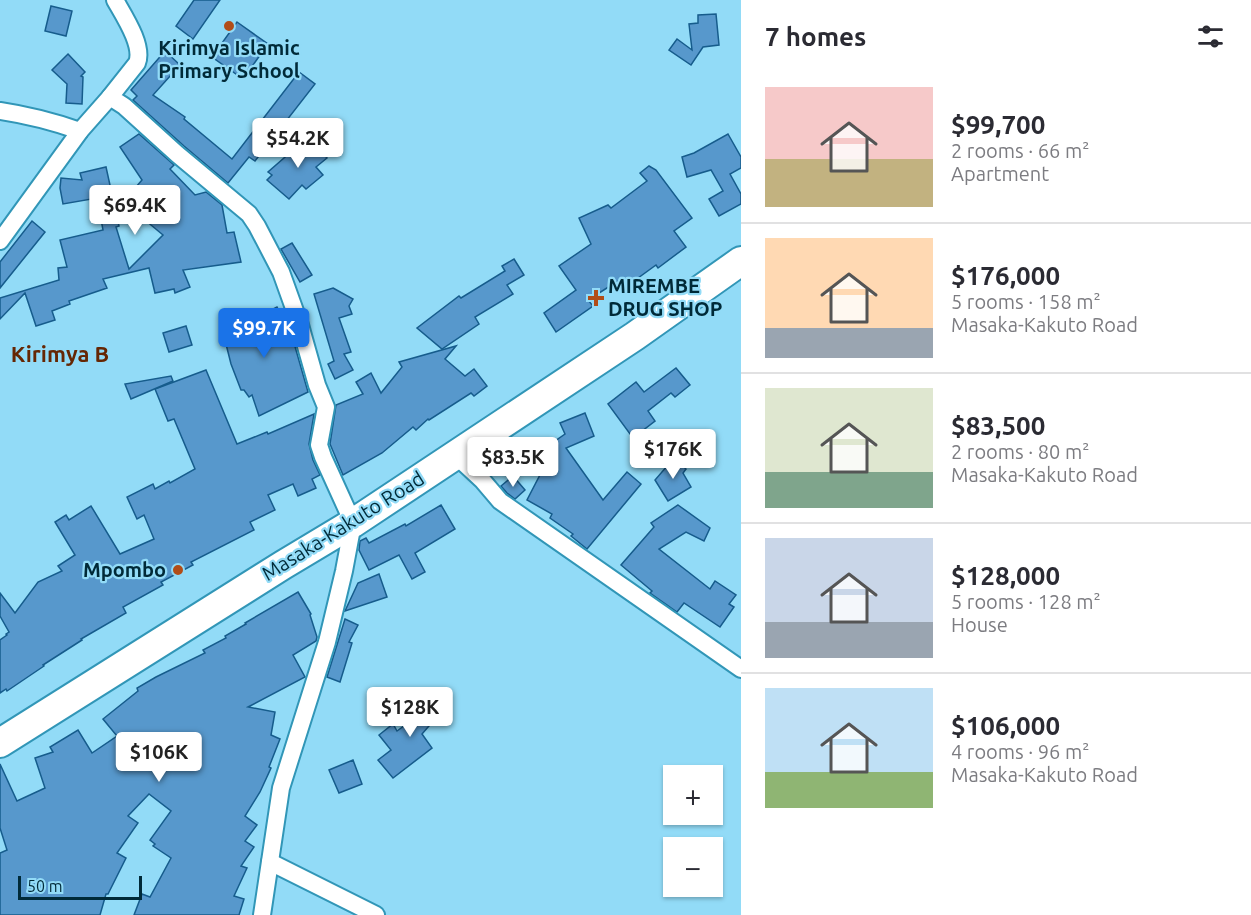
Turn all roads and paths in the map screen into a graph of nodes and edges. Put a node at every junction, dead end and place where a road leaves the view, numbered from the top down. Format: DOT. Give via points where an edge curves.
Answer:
graph roads {
  1 [pos="115,0"];
  2 [pos="110,97"];
  3 [pos="0,111"];
  4 [pos="80,131"];
  5 [pos="0,241"];
  6 [pos="741,261"];
  7 [pos="455,454"];
  8 [pos="353,523"];
  9 [pos="741,669"];
  10 [pos="0,743"];
  11 [pos="270,862"];
  12 [pos="262,915"];
  13 [pos="376,915"];
  1 -- 2 [label="street" via="129,25 139,57"];
  2 -- 4 [label="street"];
  2 -- 8 [label="street" via="249,214 257,226 281,272 300,325 326,407 319,445"];
  3 -- 4 [label="street"];
  4 -- 5 [label="street"];
  6 -- 7 [label="highway, Masaka-Kakuto Road"];
  7 -- 8 [label="highway, Masaka-Kakuto Road"];
  7 -- 9 [label="street" via="500,501"];
  8 -- 10 [label="highway, Masaka-Kakuto Road"];
  8 -- 11 [label="street" via="327,642 280,788"];
  11 -- 12 [label="street"];
  11 -- 13 [label="street"];
}
